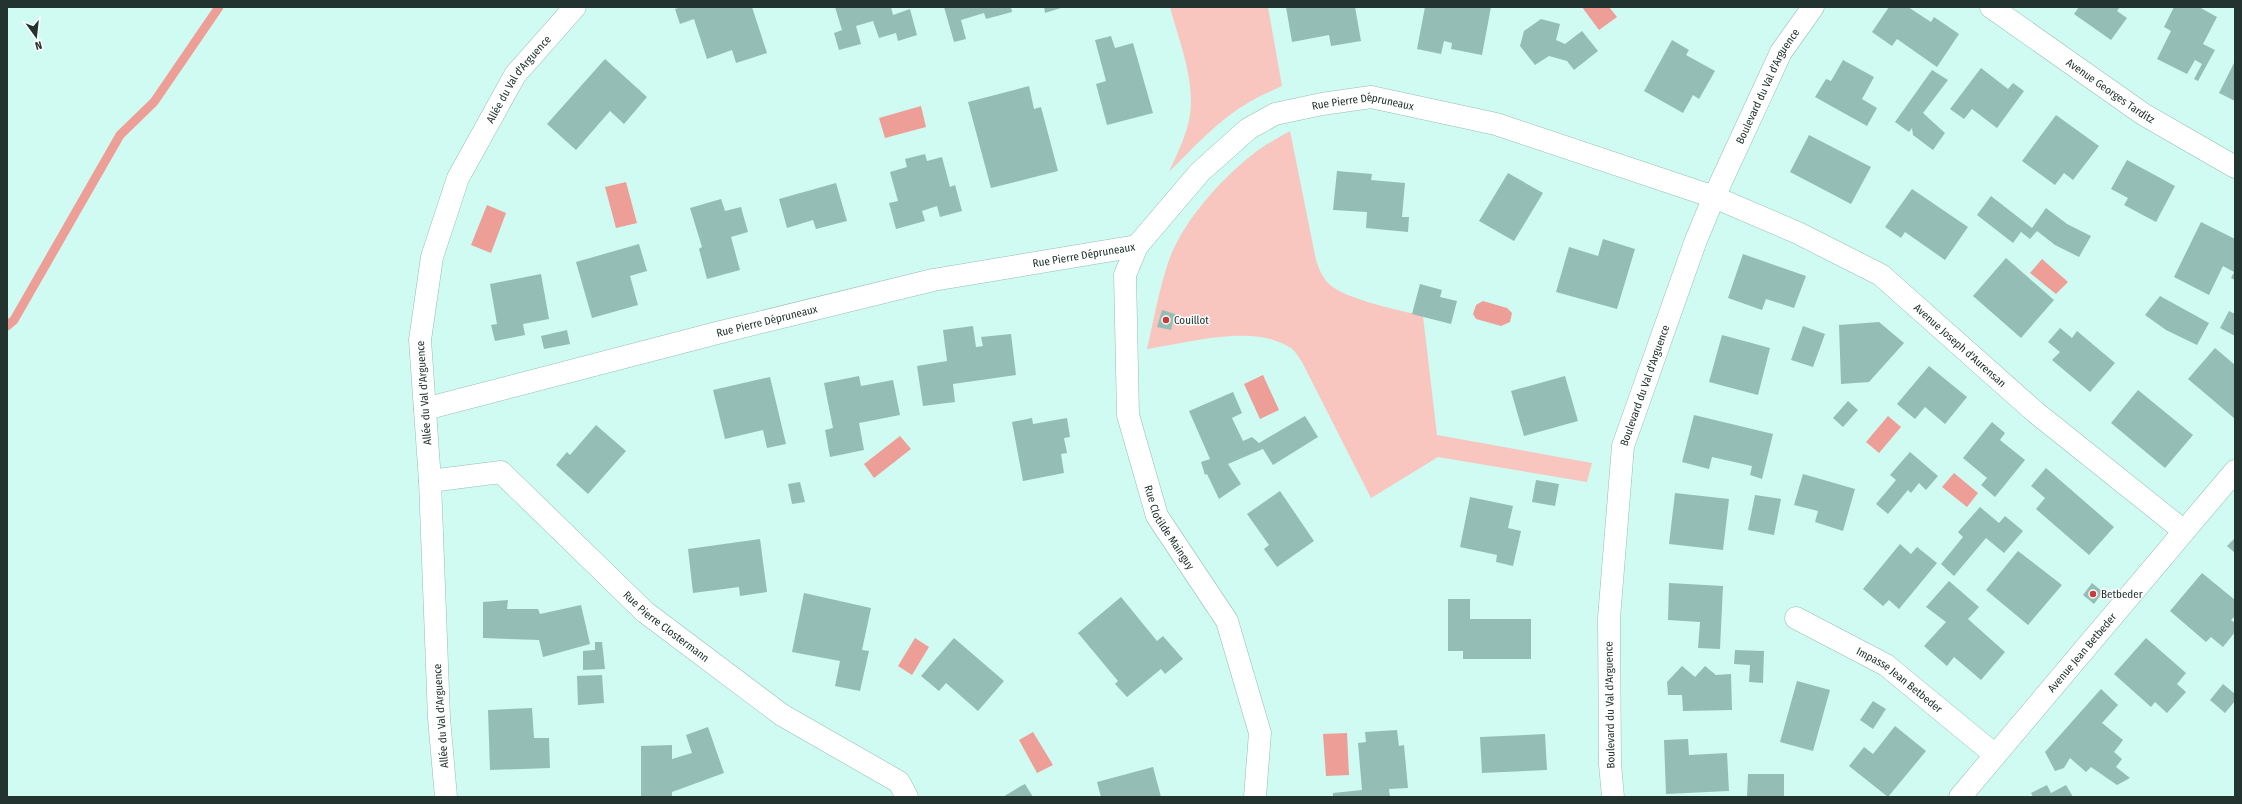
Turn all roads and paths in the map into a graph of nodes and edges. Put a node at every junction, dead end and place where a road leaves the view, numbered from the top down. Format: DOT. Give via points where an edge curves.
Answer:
graph roads {
  1 [pos="575,7"];
  2 [pos="1813,7"];
  3 [pos="1991,7"];
  4 [pos="2235,167"];
  5 [pos="1714,197"];
  6 [pos="1136,246"];
  7 [pos="425,409"];
  8 [pos="2235,471"];
  9 [pos="430,481"];
  10 [pos="2184,531"];
  11 [pos="1796,618"];
  12 [pos="1994,754"];
  13 [pos="446,797"];
  14 [pos="907,797"];
  15 [pos="1255,797"];
  16 [pos="1613,797"];
  17 [pos="1960,797"];
  1 -- 7 [label="street, Allée du Val d'Arguence" via="515,75 458,178 432,257 420,340"];
  2 -- 5 [label="street, Boulevard du Val d'Arguence" via="1781,52"];
  3 -- 4 [label="street, Avenue Georges Tarditz" via="2143,114"];
  5 -- 6 [label="street, Rue Pierre Dépruneaux" via="1496,124 1371,97 1275,114 1248,129 1200,172"];
  5 -- 10 [label="street, Avenue Joseph d'Aurensan" via="1798,233 1881,275 2034,411"];
  5 -- 16 [label="street, Boulevard du Val d'Arguence" via="1696,240 1623,446 1609,618 1610,764"];
  6 -- 7 [label="street, Rue Pierre Dépruneaux" via="933,280"];
  6 -- 15 [label="street, Rue Clotilde Mainguy" via="1125,275 1128,415 1157,516 1228,621 1260,733"];
  7 -- 9 [label="street, Allée du Val d'Arguence"];
  8 -- 10 [label="street, Avenue Jean Betbeder"];
  9 -- 13 [label="street, Allée du Val d'Arguence" via="439,718"];
  9 -- 14 [label="street, Rue Pierre Clostermann" via="501,472 645,612 782,715 899,782"];
  10 -- 12 [label="street, Avenue Jean Betbeder"];
  11 -- 12 [label="street, Impasse Jean Betbeder" via="1886,664"];
  12 -- 17 [label="street, Avenue Jean Betbeder"];
}
